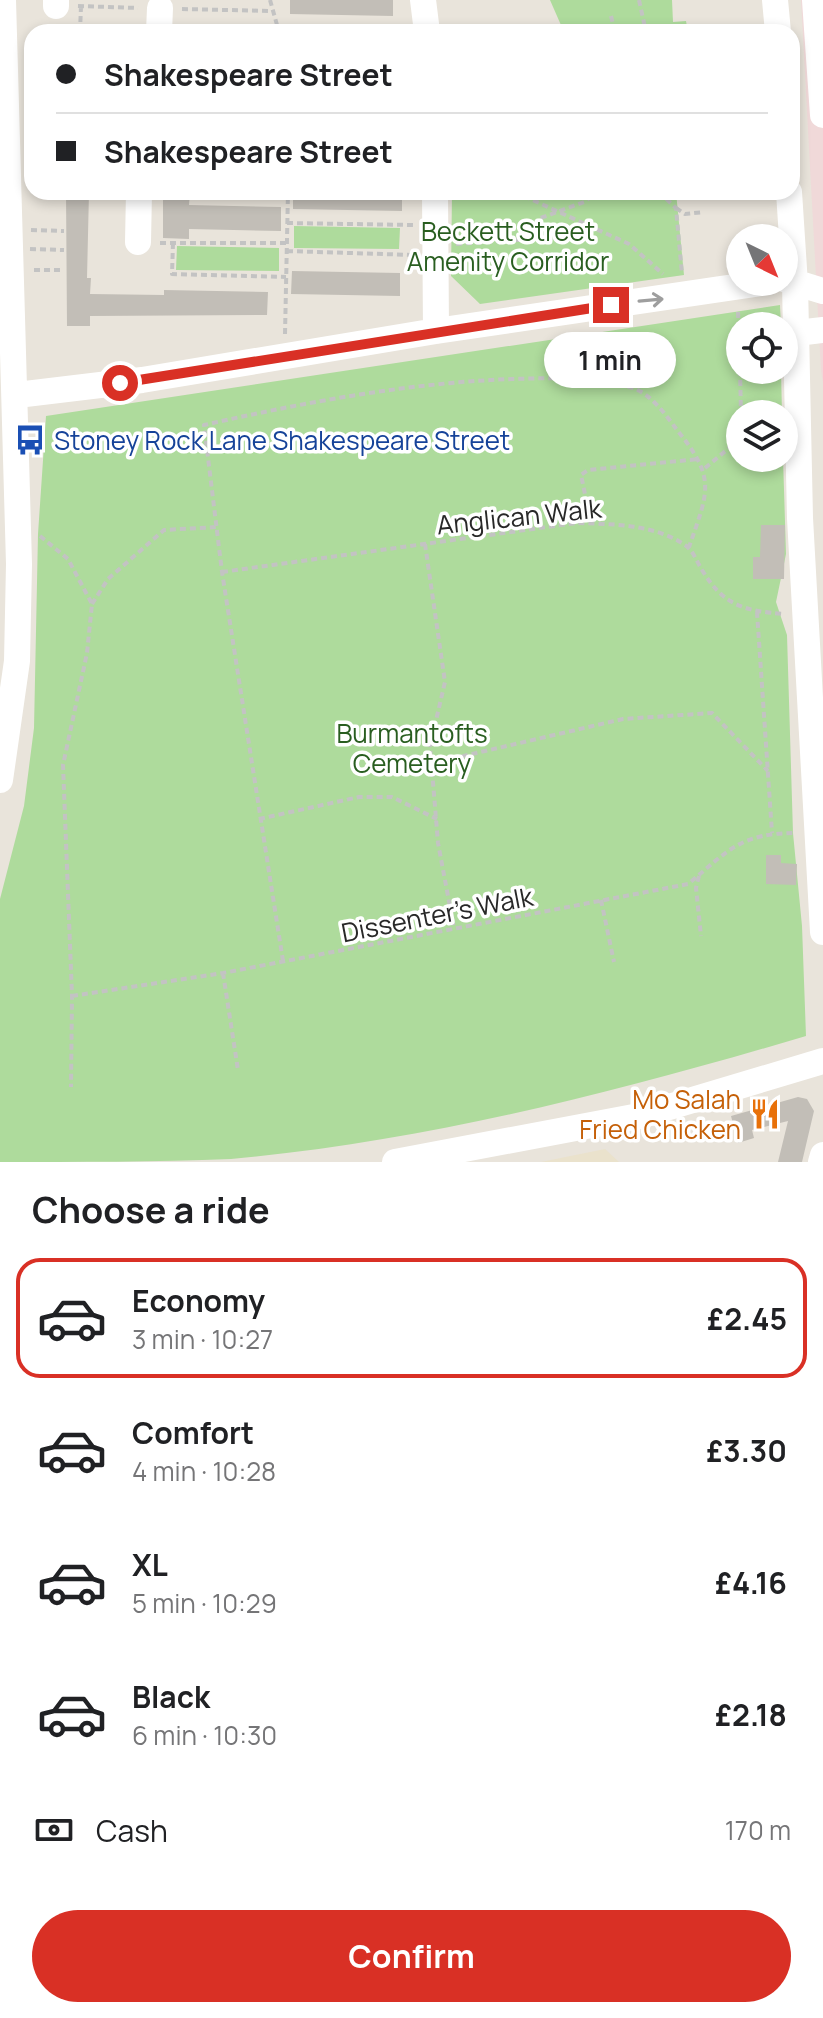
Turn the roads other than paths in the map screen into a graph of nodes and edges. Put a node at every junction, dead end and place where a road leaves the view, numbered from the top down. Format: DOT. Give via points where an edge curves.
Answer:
graph roads {
  1 [pos="3,0"];
  2 [pos="423,0"];
  3 [pos="775,0"];
  4 [pos="815,0"];
  5 [pos="426,24"];
  6 [pos="777,24"];
  7 [pos="823,115"];
  8 [pos="19,141"];
  9 [pos="139,200"];
  10 [pos="435,200"];
  11 [pos="789,200"];
  12 [pos="789,224"];
  13 [pos="138,242"];
  14 [pos="798,284"];
  15 [pos="726,288"];
  16 [pos="823,291"];
  17 [pos="823,330"];
  18 [pos="436,331"];
  19 [pos="798,333"];
  20 [pos="798,384"];
  21 [pos="17,395"];
  22 [pos="8,509"];
  23 [pos="10,563"];
  24 [pos="818,751"];
  25 [pos="0,780"];
  26 [pos="823,932"];
  27 [pos="815,1069"];
  28 [pos="823,1155"];
  29 [pos="395,1162"];
  30 [pos="821,1162"];
  1 -- 8 [label="street"];
  2 -- 5 [label="street"];
  3 -- 6 [label="street"];
  4 -- 7 [label="street"];
  8 -- 21 [label="street"];
  9 -- 13 [label="street"];
  10 -- 18 [label="street"];
  11 -- 12 [label="street"];
  14 -- 16 [label="street"];
  18 -- 15 [label="street, one-way"];
  17 -- 19 [label="street"];
  18 -- 21 [label="street" via="142,380"];
  20 -- 24 [label="street" via="800,518"];
  21 -- 22 [label="street"];
  22 -- 23 [label="street"];
  23 -- 25 [label="street" via="17,661"];
  24 -- 26 [label="street"];
  27 -- 29 [label="street" via="639,1116"];
  28 -- 30 [label="street"];
}
